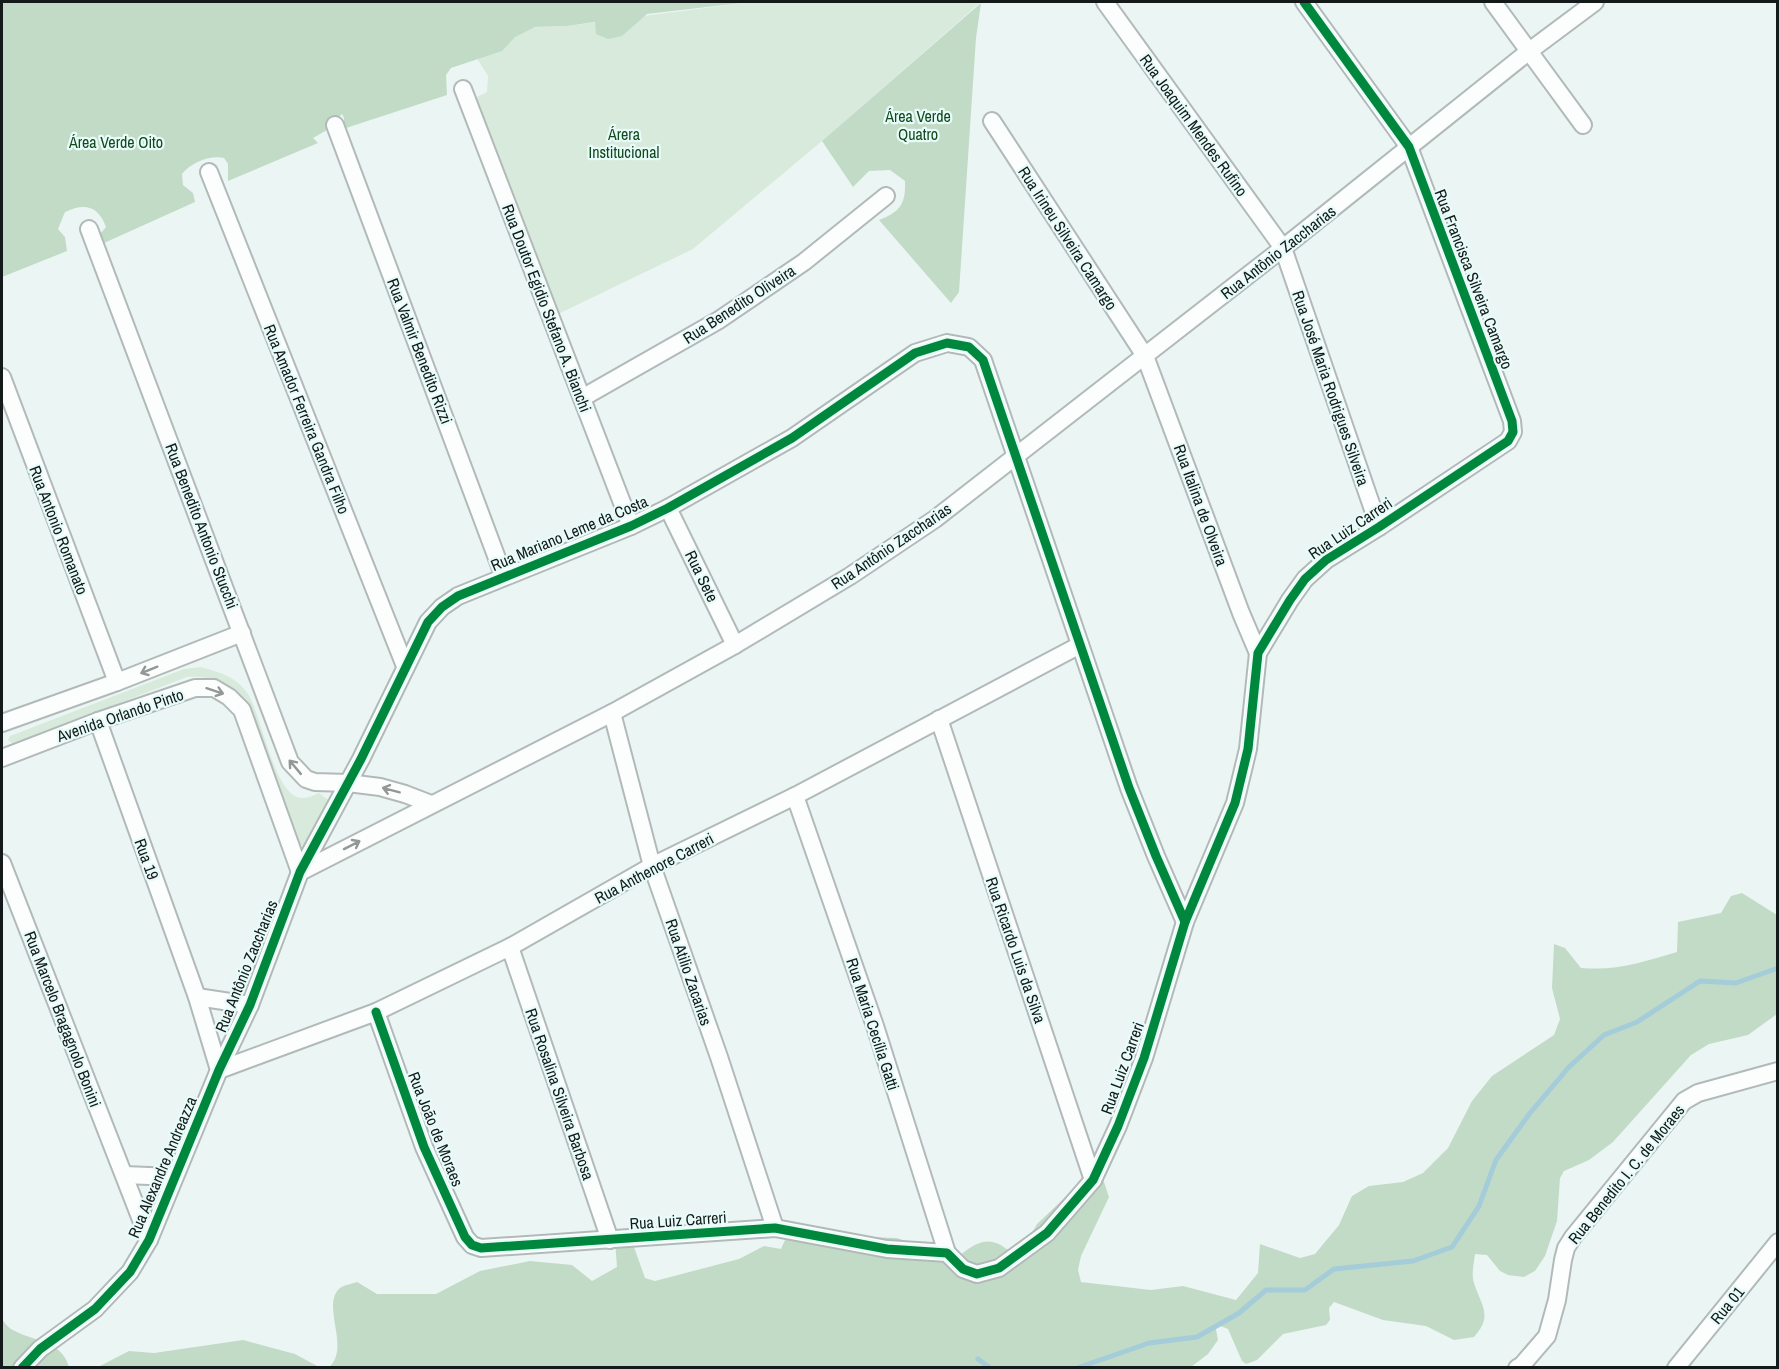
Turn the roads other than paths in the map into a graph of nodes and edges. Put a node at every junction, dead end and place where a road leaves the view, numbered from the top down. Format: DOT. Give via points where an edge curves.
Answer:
graph roads {
  1 [pos="1105,2"];
  2 [pos="1304,2"];
  3 [pos="1493,2"];
  4 [pos="1595,2"];
  5 [pos="1528,52"];
  6 [pos="463,89"];
  7 [pos="992,121"];
  8 [pos="335,125"];
  9 [pos="1583,125"];
  10 [pos="1408,147"];
  11 [pos="209,172"];
  12 [pos="886,196"];
  13 [pos="89,229"];
  14 [pos="1283,248"];
  15 [pos="1145,356"];
  16 [pos="2,377"];
  17 [pos="582,398"];
  18 [pos="1508,441"];
  19 [pos="1015,456"];
  20 [pos="668,508"];
  21 [pos="631,526"];
  22 [pos="1379,527"];
  23 [pos="504,577"];
  24 [pos="242,633"];
  25 [pos="735,645"];
  26 [pos="1080,645"];
  27 [pos="1258,653"];
  28 [pos="405,666"];
  29 [pos="117,682"];
  30 [pos="612,713"];
  31 [pos="939,719"];
  32 [pos="98,721"];
  33 [pos="2,723"];
  34 [pos="2,756"];
  35 [pos="348,783"];
  36 [pos="795,796"];
  37 [pos="431,804"];
  38 [pos="2,863"];
  39 [pos="652,866"];
  40 [pos="300,872"];
  41 [pos="1185,922"];
  42 [pos="510,947"];
  43 [pos="197,997"];
  44 [pos="250,1005"];
  45 [pos="376,1012"];
  46 [pos="219,1071"];
  47 [pos="1778,1071"];
  48 [pos="124,1175"];
  49 [pos="174,1177"];
  50 [pos="1093,1180"];
  51 [pos="775,1228"];
  52 [pos="149,1240"];
  53 [pos="610,1240"];
  54 [pos="1778,1242"];
  55 [pos="481,1248"];
  56 [pos="947,1253"];
  57 [pos="22,1368"];
  58 [pos="1517,1368"];
  59 [pos="1676,1368"];
  1 -- 14 [label="street, Rua Joaquim Mendes Rufino"];
  2 -- 10 [label="street, Rua Francisca Silveira Camargo"];
  3 -- 5 [label="street"];
  4 -- 5 [label="street, Rua Antônio Zaccharias"];
  5 -- 9 [label="street"];
  5 -- 10 [label="street, Rua Antônio Zaccharias"];
  6 -- 17 [label="street, Rua Doutor Egidio Stefano A. Bianchi"];
  7 -- 15 [label="street, Rua Irineu Silveira Camargo"];
  8 -- 23 [label="street, Rua Valmir Benedito Rizzi"];
  10 -- 14 [label="street, Rua Antônio Zaccharias"];
  10 -- 18 [label="street, Rua Francisca Silveira Camargo" via="1512,421 1513,432"];
  11 -- 28 [label="street, Rua Amador Ferreira Gandra Filho"];
  12 -- 17 [label="street, Rua Benedito Oliveira" via="804,262 719,320"];
  13 -- 24 [label="street, Rua Benedito Antonio Stucchi"];
  14 -- 15 [label="street, Rua Antônio Zaccharias"];
  14 -- 22 [label="street, Rua José Maria Rodrigues Silveira"];
  15 -- 19 [label="street, Rua Antônio Zaccharias"];
  15 -- 27 [label="street, Rua Italina de Olveira"];
  16 -- 29 [label="street, Rua Antonio Romanato"];
  17 -- 21 [label="street, Rua Doutor Egidio Stefano A. Bianchi"];
  18 -- 22 [label="street, Rua Luiz Carreri"];
  19 -- 20 [label="street, Rua Mariano Leme da Costa" via="983,360 969,347 947,343 915,353 792,438"];
  19 -- 25 [label="street, Rua Antônio Zaccharias" via="935,519"];
  19 -- 26 [label="street"];
  20 -- 21 [label="street, Rua Mariano Leme da Costa"];
  20 -- 25 [label="street, Rua Sete"];
  21 -- 23 [label="street, Rua Mariano Leme da Costa"];
  22 -- 27 [label="street, Rua Luiz Carreri" via="1326,560 1305,579"];
  23 -- 28 [label="street, Rua Mariano Leme da Costa" via="442,607 428,622"];
  24 -- 29 [label="street, Avenida Orlando Pinto, one-way"];
  35 -- 24 [label="street, Rua Benedito Antonio Stucchi, one-way" via="306,779 290,762"];
  25 -- 30 [label="street, Rua Antônio Zaccharias"];
  26 -- 31 [label="street, Rua Anthenore Carreri"];
  26 -- 41 [label="street" via="1133,797"];
  27 -- 41 [label="street, Rua Luiz Carreri" via="1248,749 1235,803"];
  28 -- 35 [label="street, Rua Mariano Leme da Costa"];
  29 -- 33 [label="street, Avenida Orlando Pinto"];
  30 -- 37 [label="street, Rua Antônio Zaccharias"];
  30 -- 39 [label="street, Rua Atilio Zacarias"];
  31 -- 36 [label="street, Rua Anthenore Carreri"];
  31 -- 50 [label="street, Rua Ricardo Luis da Silva"];
  32 -- 34 [label="street, Avenida Orlando Pinto"];
  32 -- 40 [label="street, Avenida Orlando Pinto, one-way" via="195,688 214,688 229,697 242,710"];
  32 -- 43 [label="street, Rua 19"];
  37 -- 35 [label="street, Rua Benedito Antonio Stucchi, one-way" via="380,787"];
  35 -- 40 [label="street, Rua Mariano Leme da Costa"];
  36 -- 39 [label="street, Rua Anthenore Carreri"];
  36 -- 56 [label="street, Rua Maria Cecília Gatti" via="875,1026"];
  40 -- 37 [label="street, Rua Antônio Zaccharias, one-way"];
  38 -- 48 [label="street, Rua Marcelo Bragagnolo Bonini"];
  39 -- 42 [label="street, Rua Anthenore Carreri"];
  39 -- 51 [label="street, Rua Atilio Zacarias"];
  40 -- 44 [label="street, Rua Antônio Zaccharias"];
  41 -- 50 [label="street, Rua Luiz Carreri" via="1144,1058"];
  42 -- 45 [label="street, Rua Anthenore Carreri"];
  42 -- 53 [label="street, Rua Rosalina Silveira Barbosa"];
  43 -- 44 [label="street"];
  43 -- 46 [label="street, Rua 19"];
  44 -- 46 [label="street, Rua Antônio Zaccharias"];
  45 -- 46 [label="street, Rua Anthenore Carreri"];
  45 -- 55 [label="street, Rua João de Moraes" via="424,1147 465,1237"];
  46 -- 49 [label="street, Rua Alexandre Andreazza"];
  47 -- 58 [label="street, Rua Benedito I. C. de Moraes" via="1698,1093 1684,1101 1573,1236 1566,1248 1546,1336"];
  48 -- 49 [label="street"];
  48 -- 52 [label="street, Rua Marcelo Bragagnolo Bonini"];
  49 -- 52 [label="street, Rua Alexandre Andreazza"];
  50 -- 56 [label="street, Rua Luiz Carreri" via="1047,1233 999,1268 977,1274 963,1269"];
  51 -- 53 [label="street, Rua Luiz Carreri"];
  51 -- 56 [label="street, Rua Luiz Carreri" via="886,1249"];
  52 -- 57 [label="street, Rua Alexandre Andreazza" via="129,1272 95,1309 40,1349"];
  53 -- 55 [label="street, Rua Luiz Carreri"];
  54 -- 59 [label="street, Rua 01"];
}
